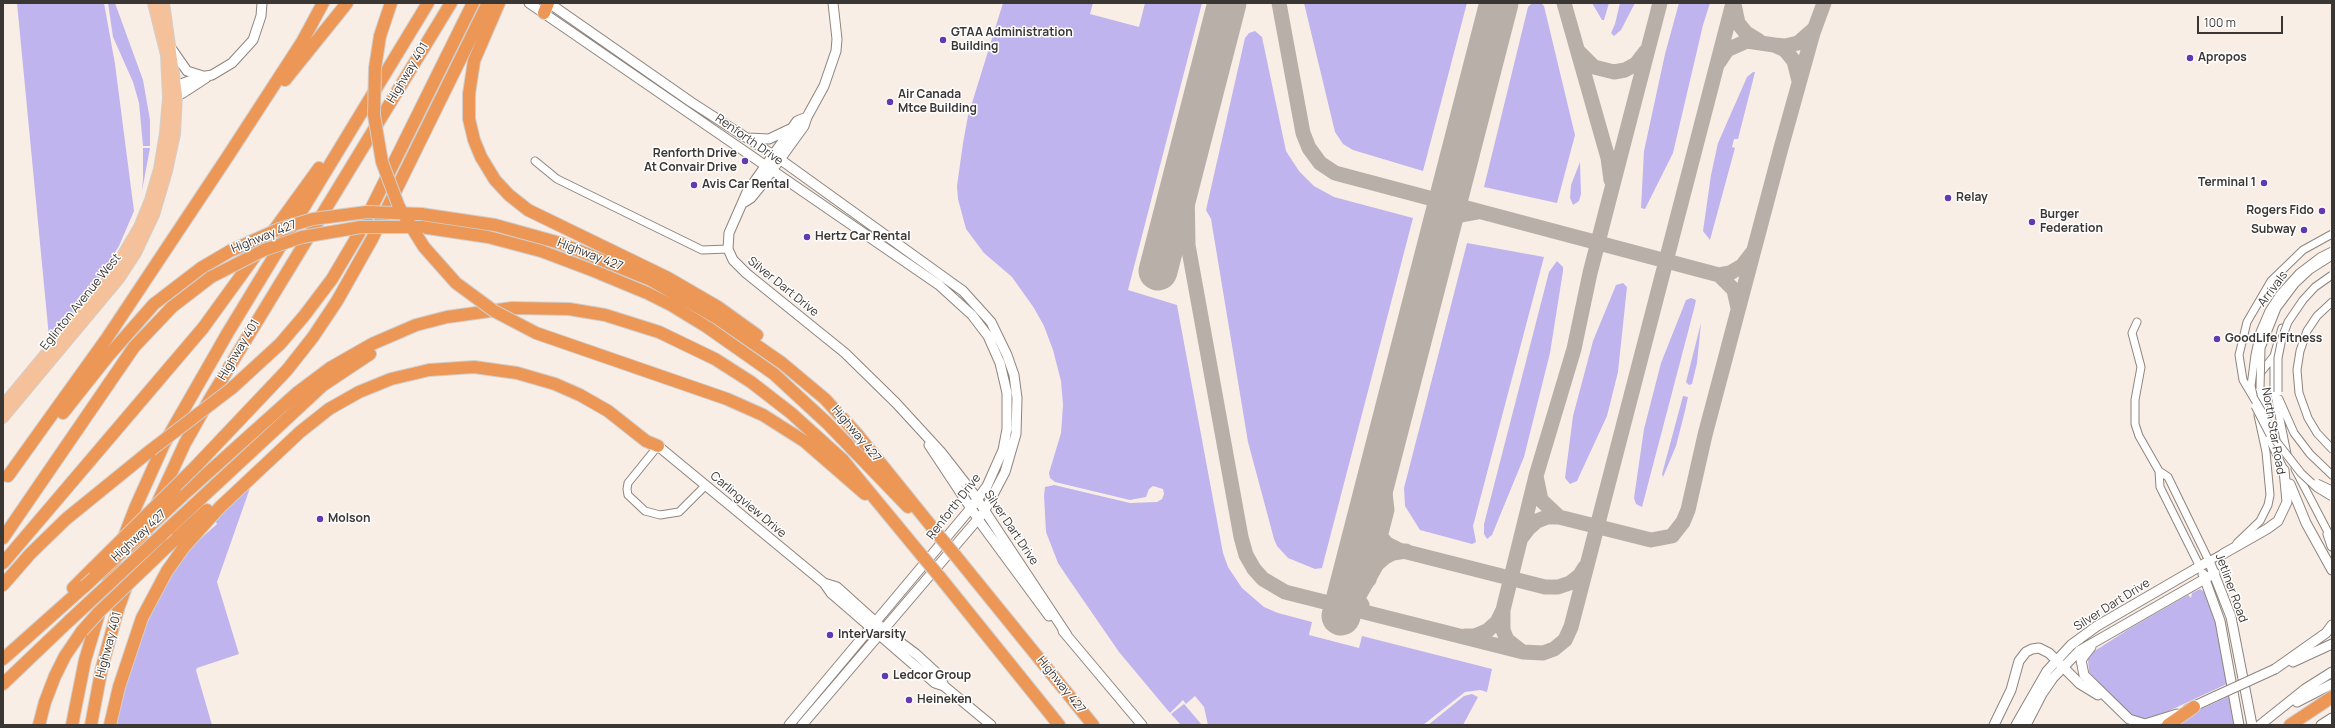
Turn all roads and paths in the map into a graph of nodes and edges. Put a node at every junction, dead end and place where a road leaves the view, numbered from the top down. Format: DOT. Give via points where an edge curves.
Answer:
graph roads {
  1 [pos="153,3"];
  2 [pos="164,3"];
  3 [pos="262,3"];
  4 [pos="323,3"];
  5 [pos="347,3"];
  6 [pos="391,3"];
  7 [pos="428,3"];
  8 [pos="451,3"];
  9 [pos="473,3"];
  10 [pos="488,3"];
  11 [pos="498,3"];
  12 [pos="529,3"];
  13 [pos="833,3"];
  14 [pos="547,6"];
  15 [pos="171,48"];
  16 [pos="206,77"];
  17 [pos="172,92"];
  18 [pos="366,107"];
  19 [pos="807,117"];
  20 [pos="793,127"];
  21 [pos="746,138"];
  22 [pos="228,156"];
  23 [pos="777,157"];
  24 [pos="535,162"];
  25 [pos="769,169"];
  26 [pos="2332,234"];
  27 [pos="728,249"];
  28 [pos="2332,251"];
  29 [pos="2332,256"];
  30 [pos="2332,274"];
  31 [pos="2332,280"];
  32 [pos="2315,286"];
  33 [pos="2332,302"];
  34 [pos="461,315"];
  35 [pos="2137,322"];
  36 [pos="2274,356"];
  37 [pos="814,388"];
  38 [pos="2253,390"];
  39 [pos="3,405"];
  40 [pos="2256,409"];
  41 [pos="2265,417"];
  42 [pos="3,418"];
  43 [pos="914,422"];
  44 [pos="2264,428"];
  45 [pos="658,446"];
  46 [pos="2332,449"];
  47 [pos="2287,454"];
  48 [pos="2310,454"];
  49 [pos="2294,466"];
  50 [pos="2284,470"];
  51 [pos="2332,470"];
  52 [pos="2159,471"];
  53 [pos="2332,475"];
  54 [pos="6,479"];
  55 [pos="706,485"];
  56 [pos="2332,486"];
  57 [pos="2332,490"];
  58 [pos="2332,497"];
  59 [pos="977,500"];
  60 [pos="971,508"];
  61 [pos="981,515"];
  62 [pos="938,534"];
  63 [pos="2330,537"];
  64 [pos="3,538"];
  65 [pos="909,539"];
  66 [pos="2332,546"];
  67 [pos="2223,554"];
  68 [pos="2210,561"];
  69 [pos="3,563"];
  70 [pos="2200,567"];
  71 [pos="2332,570"];
  72 [pos="2215,573"];
  73 [pos="2205,578"];
  74 [pos="3,585"];
  75 [pos="2231,618"];
  76 [pos="2220,621"];
  77 [pos="2332,624"];
  78 [pos="874,625"];
  79 [pos="881,632"];
  80 [pos="25,640"];
  81 [pos="2096,642"];
  82 [pos="2332,644"];
  83 [pos="3,659"];
  84 [pos="2059,663"];
  85 [pos="2275,669"];
  86 [pos="2332,672"];
  87 [pos="3,684"];
  88 [pos="2332,684"];
  89 [pos="2332,697"];
  90 [pos="2194,707"];
  91 [pos="2117,708"];
  92 [pos="2272,717"];
  93 [pos="2332,718"];
  94 [pos="40,725"];
  95 [pos="72,725"];
  96 [pos="91,725"];
  97 [pos="110,725"];
  98 [pos="789,725"];
  99 [pos="802,725"];
  100 [pos="991,725"];
  101 [pos="1059,725"];
  102 [pos="1093,725"];
  103 [pos="1142,725"];
  104 [pos="1994,725"];
  105 [pos="2016,725"];
  106 [pos="2026,725"];
  107 [pos="2168,725"];
  108 [pos="2239,725"];
  109 [pos="2252,725"];
  110 [pos="2260,725"];
  111 [pos="2290,725"];
  112 [pos="2321,725"];
  1 -- 17 [label="main road, Eglinton Avenue West"];
  2 -- 15 [label="main road, Eglinton Avenue West"];
  3 -- 16 [label="street" via="261,16 253,40 232,63"];
  4 -- 22 [label="highway" via="302,42"];
  5 -- 22 [label="highway" via="286,78"];
  6 -- 65 [label="highway, bridge" via="380,36 374,84 376,131 387,177 403,214 424,247 456,283 494,311 536,332 727,399 769,419 825,457"];
  7 -- 18 [label="highway"];
  8 -- 96 [label="highway, Highway 401" via="234,358 185,443 155,509 125,589 102,667"];
  9 -- 74 [label="highway, bridge" via="358,235 314,304 280,344 232,388 66,518"];
  10 -- 80 [label="highway, bridge" via="372,239 313,337 287,370 196,466"];
  11 -- 37 [label="highway" via="474,61 468,111 474,140 481,157 500,187 518,203 539,216 668,278 712,304 764,341"];
  12 -- 14 [label="street, Renforth Drive"];
  13 -- 19 [label="street" via="836,51 824,86"];
  14 -- 21 [label="street, Renforth Drive"];
  14 -- 25 [label="street, Renforth Drive"];
  15 -- 16 [label="street" via="187,71"];
  15 -- 17 [label="main road, Eglinton Avenue West"];
  16 -- 17 [label="street" via="200,77"];
  17 -- 39 [label="main road, Eglinton Avenue West" via="159,170 136,234 95,296"];
  17 -- 42 [label="main road, Eglinton Avenue West" via="175,134 168,171 154,215 136,253 106,296"];
  18 -- 69 [label="highway" via="207,323"];
  18 -- 95 [label="highway, Highway 401" via="223,341 164,444 115,560 86,660"];
  19 -- 20 [label="street" via="797,121"];
  19 -- 23 [label="street" via="804,126"];
  20 -- 21 [label="street" via="769,139"];
  20 -- 23 [label="street"];
  21 -- 23 [label="street, Renforth Drive"];
  22 -- 54 [label="highway" via="107,338"];
  23 -- 25 [label="street"];
  23 -- 61 [label="street, Renforth Drive" via="963,291 991,322 1005,349 1014,375 1018,415 1013,450 1005,472"];
  24 -- 27 [label="street" via="557,179 702,250"];
  25 -- 27 [label="street" via="732,222"];
  25 -- 59 [label="street, Renforth Drive" via="938,285 972,315 988,336 1005,378 1007,429 997,468"];
  26 -- 41 [label="street, bridge" via="2306,248 2281,270 2264,290 2247,322 2240,350 2241,374"];
  27 -- 43 [label="street, Silver Dart Drive" via="733,260 746,273 845,353"];
  28 -- 38 [label="street, North Star Road" via="2291,282 2270,310 2257,348"];
  28 -- 44 [label="street, Arrivals, bridge" via="2306,267 2285,287 2261,329 2251,386 2255,408"];
  29 -- 41 [label="street, bridge" via="2310,270 2276,308 2259,365"];
  30 -- 32 [label="street"];
  30 -- 48 [label="street, bridge" via="2298,305 2284,330 2278,354 2279,397 2287,421"];
  31 -- 32 [label="street"];
  32 -- 36 [label="street" via="2292,311 2283,326"];
  33 -- 46 [label="street" via="2317,316 2307,331 2297,370 2300,394 2308,418 2317,433"];
  34 -- 65 [label="highway, Highway 427" via="512,308 581,310 649,328 691,347 751,382 810,428 856,474"];
  34 -- 80 [label="highway, Highway 427, bridge" via="432,319 406,329 372,344 330,368 283,404"];
  34 -- 87 [label="highway, bridge" via="367,355 334,377 294,410"];
  35 -- 52 [label="street, Jetliner Road" via="2132,332 2141,367 2135,400 2135,424"];
  36 -- 38 [label="street" via="2261,372"];
  36 -- 47 [label="street" via="2274,390"];
  37 -- 54 [label="highway, Highway 427, bridge" via="717,318 619,265 528,233 473,220 421,214 367,212 325,217 279,229 230,251 187,277 145,314 47,434"];
  37 -- 62 [label="highway, Highway 427" via="857,434"];
  38 -- 40 [label="street, North Star Road"];
  40 -- 47 [label="street"];
  40 -- 67 [label="street, North Star Road" via="2270,477 2268,505 2254,527"];
  41 -- 49 [label="street, bridge" via="2276,442"];
  43 -- 59 [label="street, Silver Dart Drive" via="941,452"];
  43 -- 60 [label="street, Silver Dart Drive"];
  44 -- 50 [label="street, bridge"];
  44 -- 57 [label="street, Arrivals, bridge" via="2299,473"];
  45 -- 55 [label="street, Carlingview Drive"];
  45 -- 55 [label="street" via="628,483 628,496 645,511 660,515 679,512"];
  45 -- 94 [label="highway, bridge" via="651,435 600,397 571,382 541,372 480,361 440,362 369,381 322,407 276,446 99,612 65,656 45,702"];
  45 -- 97 [label="highway" via="646,441 608,411 580,395 555,384 517,373 474,367 429,370 391,379 359,392 329,409 300,432 220,507 184,547 167,571 142,618 119,686"];
  47 -- 63 [label="street"];
  48 -- 51 [label="street"];
  48 -- 53 [label="street"];
  49 -- 56 [label="street, bridge" via="2313,479"];
  49 -- 58 [label="street, bridge"];
  50 -- 67 [label="street" via="2288,494 2282,515 2273,525"];
  50 -- 71 [label="street" via="2306,523"];
  52 -- 68 [label="street, Jetliner Road" via="2168,477"];
  52 -- 70 [label="street, Jetliner Road" via="2160,487"];
  55 -- 78 [label="street, Carlingview Drive" via="824,583 837,587"];
  59 -- 60 [label="street, Renforth Drive"];
  59 -- 61 [label="street, Silver Dart Drive"];
  60 -- 61 [label="street, Silver Dart Drive"];
  60 -- 78 [label="street, Renforth Drive"];
  61 -- 79 [label="street, Renforth Drive"];
  61 -- 103 [label="street, Silver Dart Drive" via="1067,635"];
  62 -- 64 [label="highway, bridge" via="893,492 827,423 752,357 647,293 541,252 488,237 421,228 361,227 309,235 264,250 211,277 172,307 134,347"];
  62 -- 102 [label="highway, Highway 427, bridge"];
  63 -- 66 [label="street"];
  65 -- 101 [label="highway, Highway 427, bridge"];
  67 -- 68 [label="street, North Star Road"];
  68 -- 70 [label="street, Silver Dart Drive"];
  68 -- 72 [label="street, Jetliner Road"];
  70 -- 73 [label="street, Jetliner Road"];
  70 -- 84 [label="street, Silver Dart Drive" via="2087,633"];
  72 -- 73 [label="street, Silver Dart Drive"];
  72 -- 75 [label="street, Jetliner Road"];
  73 -- 76 [label="street, Jetliner Road"];
  73 -- 81 [label="street, Silver Dart Drive"];
  75 -- 76 [label="street"];
  75 -- 109 [label="street, Jetliner Road"];
  76 -- 108 [label="street, Jetliner Road"];
  77 -- 85 [label="street" via="2322,636"];
  78 -- 79 [label="street, Carlingview Drive"];
  78 -- 98 [label="street, Renforth Drive"];
  79 -- 99 [label="street, Renforth Drive"];
  79 -- 100 [label="street, Carlingview Drive" via="916,654 940,676 944,686"];
  80 -- 83 [label="highway, Highway 427"];
  81 -- 84 [label="street, Silver Dart Drive"];
  81 -- 91 [label="street" via="2081,660 2082,670 2087,679"];
  82 -- 85 [label="street"];
  84 -- 91 [label="street" via="2080,684"];
  84 -- 104 [label="street" via="2039,648 2023,654 2007,701"];
  84 -- 105 [label="street, Silver Dart Drive" via="2043,677"];
  84 -- 106 [label="street, Silver Dart Drive"];
  85 -- 90 [label="street, bridge"];
  86 -- 92 [label="street" via="2305,689"];
  88 -- 92 [label="street"];
  89 -- 111 [label="highway"];
  90 -- 91 [label="street" via="2167,719 2145,724 2128,719"];
  90 -- 107 [label="highway"];
  92 -- 110 [label="street"];
  93 -- 112 [label="street"];
}
